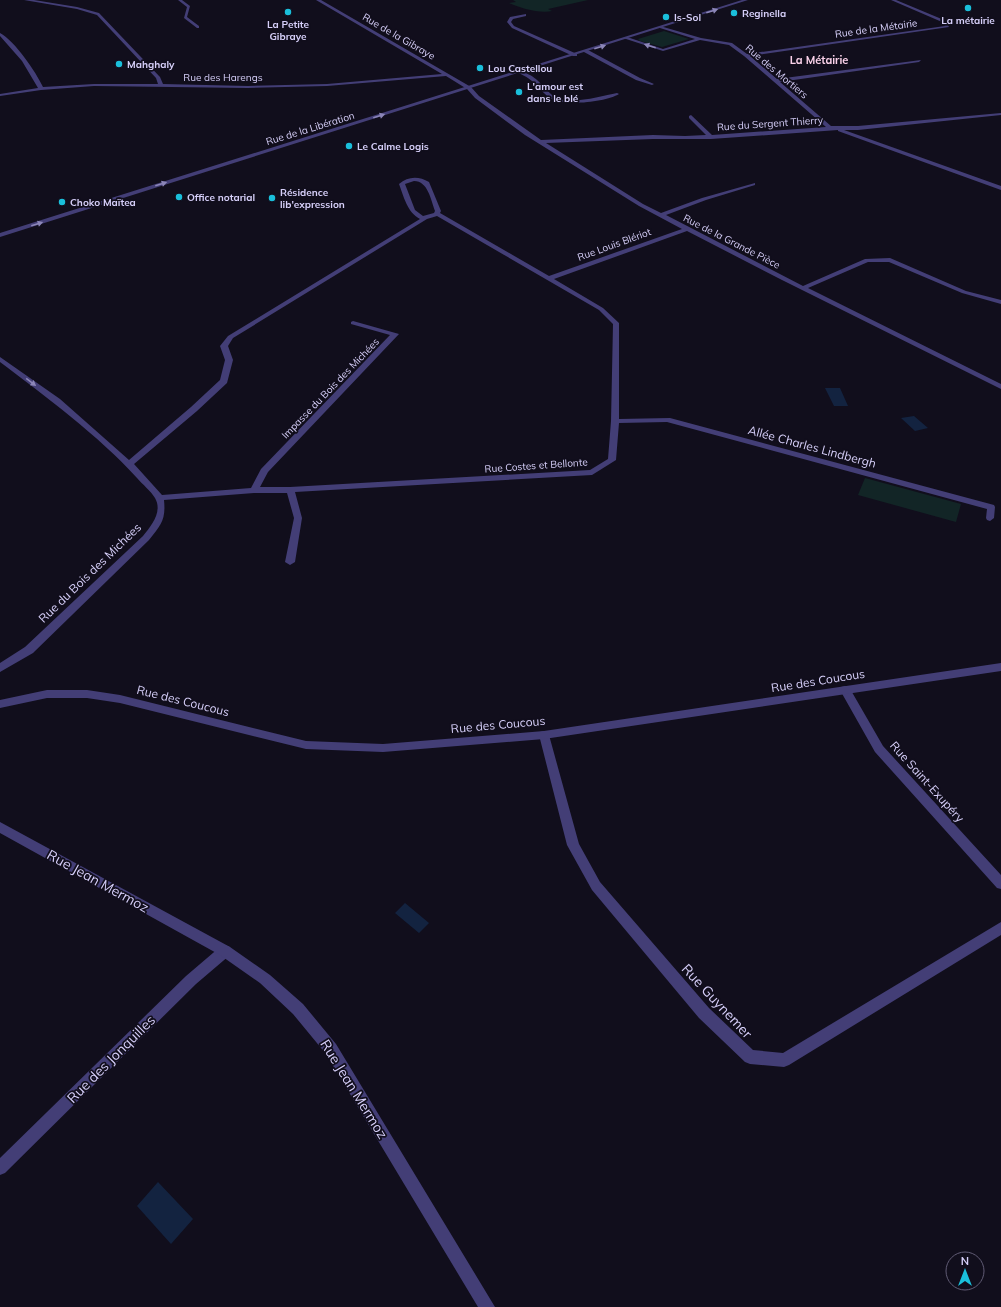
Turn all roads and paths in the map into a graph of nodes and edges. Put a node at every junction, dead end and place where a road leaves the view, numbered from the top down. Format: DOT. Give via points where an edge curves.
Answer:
graph roads {
  1 [pos="26,0"];
  2 [pos="180,0"];
  3 [pos="318,0"];
  4 [pos="746,0"];
  5 [pos="893,0"];
  6 [pos="525,15"];
  7 [pos="198,27"];
  8 [pos="661,27"];
  9 [pos="0,34"];
  10 [pos="625,38"];
  11 [pos="700,39"];
  12 [pos="586,51"];
  13 [pos="575,55"];
  14 [pos="746,55"];
  15 [pos="919,61"];
  16 [pos="520,72"];
  17 [pos="446,75"];
  18 [pos="775,81"];
  19 [pos="652,84"];
  20 [pos="161,86"];
  21 [pos="469,88"];
  22 [pos="41,89"];
  23 [pos="616,94"];
  24 [pos="0,95"];
  25 [pos="1001,114"];
  26 [pos="691,117"];
  27 [pos="832,128"];
  28 [pos="711,137"];
  29 [pos="541,142"];
  30 [pos="753,184"];
  31 [pos="1001,188"];
  32 [pos="437,214"];
  33 [pos="661,215"];
  34 [pos="425,218"];
  35 [pos="687,229"];
  36 [pos="0,235"];
  37 [pos="547,278"];
  38 [pos="803,288"];
  39 [pos="1001,302"];
  40 [pos="353,323"];
  41 [pos="0,359"];
  42 [pos="1001,388"];
  43 [pos="615,420"];
  44 [pos="129,464"];
  45 [pos="254,490"];
  46 [pos="290,490"];
  47 [pos="160,498"];
  48 [pos="990,518"];
  49 [pos="290,562"];
  50 [pos="1001,667"];
  51 [pos="0,668"];
  52 [pos="845,690"];
  53 [pos="0,704"];
  54 [pos="544,735"];
  55 [pos="0,827"];
  56 [pos="1001,884"];
  57 [pos="1001,928"];
  58 [pos="225,951"];
  59 [pos="0,1168"];
  60 [pos="487,1307"];
  1 -- 20 [label="street" via="90,11 104,18 158,78"];
  2 -- 7 [label="street" via="189,7 185,17"];
  3 -- 17 [label="street, Rue de la Gibraye"];
  8 -- 4 [label="street, Rue de la Libération, one-way"];
  5 -- 14 [label="street, Rue de la Métairie" via="943,21 948,26"];
  6 -- 13 [label="street" via="511,18 509,22 512,27"];
  8 -- 10 [label="street, Rue de la Libération"];
  8 -- 11 [label="street, Rue des Mortiers"];
  9 -- 22 [label="street" via="27,66"];
  11 -- 10 [label="street, one-way" via="663,50"];
  12 -- 10 [label="street, Rue de la Libération, one-way"];
  11 -- 14 [label="street, Rue des Mortiers" via="730,44"];
  12 -- 13 [label="street, Rue de la Libération"];
  12 -- 19 [label="street"];
  13 -- 16 [label="street, Rue de la Libération"];
  14 -- 18 [label="street, Rue des Mortiers"];
  15 -- 18 [label="street"];
  16 -- 21 [label="street, Rue de la Libération"];
  16 -- 23 [label="street" via="531,76 552,97 563,101 578,102"];
  17 -- 20 [label="street, Rue des Harengs" via="327,85"];
  17 -- 21 [label="street, Rue de la Gibraye"];
  18 -- 27 [label="street, Rue des Mortiers"];
  20 -- 22 [label="street, Rue des Harengs" via="94,85"];
  21 -- 29 [label="street, Rue de la Grande Pièce" via="476,96"];
  36 -- 21 [label="street, Rue de la Libération, one-way"];
  22 -- 24 [label="street, Rue des Harengs"];
  25 -- 27 [label="street, Rue du Sergent Thierry" via="858,128"];
  26 -- 28 [label="street"];
  27 -- 28 [label="street, Rue du Sergent Thierry"];
  27 -- 31 [label="street, Rue des Mortiers"];
  28 -- 29 [label="street, Rue du Sergent Thierry"];
  29 -- 33 [label="street, Rue de la Grande Pièce"];
  30 -- 33 [label="street"];
  32 -- 34 [label="street"];
  32 -- 34 [label="street" via="427,183 420,179 406,181 402,184 412,213"];
  32 -- 37 [label="street, Rue Costes et Bellonte"];
  33 -- 35 [label="street, Rue de la Grande Pièce"];
  34 -- 44 [label="street" via="230,337 224,346 229,360 224,382"];
  35 -- 37 [label="street, Rue Louis Blériot"];
  35 -- 38 [label="street, Rue de la Grande Pièce"];
  37 -- 43 [label="street, Rue Costes et Bellonte" via="601,309 616,323"];
  38 -- 39 [label="street" via="867,260 890,260 964,292"];
  38 -- 42 [label="street, Rue de la Grande Pièce"];
  40 -- 45 [label="street, Impasse du Bois des Michées" via="395,334 264,471"];
  41 -- 44 [label="street, one-way" via="57,401"];
  43 -- 46 [label="street, Rue Costes et Bellonte" via="612,460 592,472"];
  43 -- 48 [label="street, Allée Charles Lindbergh" via="667,420 991,507"];
  44 -- 47 [label="street"];
  45 -- 46 [label="street, Rue Costes et Bellonte"];
  45 -- 47 [label="street, Rue Costes et Bellonte"];
  46 -- 49 [label="street" via="298,518"];
  47 -- 51 [label="street, Rue du Bois des Michées" via="159,522 146,538 29,650"];
  50 -- 52 [label="street, Rue des Coucous"];
  52 -- 54 [label="street, Rue des Coucous"];
  52 -- 56 [label="street, Rue Saint-Exupéry" via="879,749"];
  53 -- 54 [label="street, Rue des Coucous" via="47,694 87,694 120,699 273,738 330,747 383,748"];
  54 -- 57 [label="street, Rue Guynemer" via="573,845 596,886 704,1013 750,1057 784,1060"];
  55 -- 58 [label="street, Rue Jean Mermoz"];
  58 -- 59 [label="street, Rue des Jonquilles" via="191,980"];
  58 -- 60 [label="street, Rue Jean Mermoz" via="265,979 298,1009 331,1049"];
}
